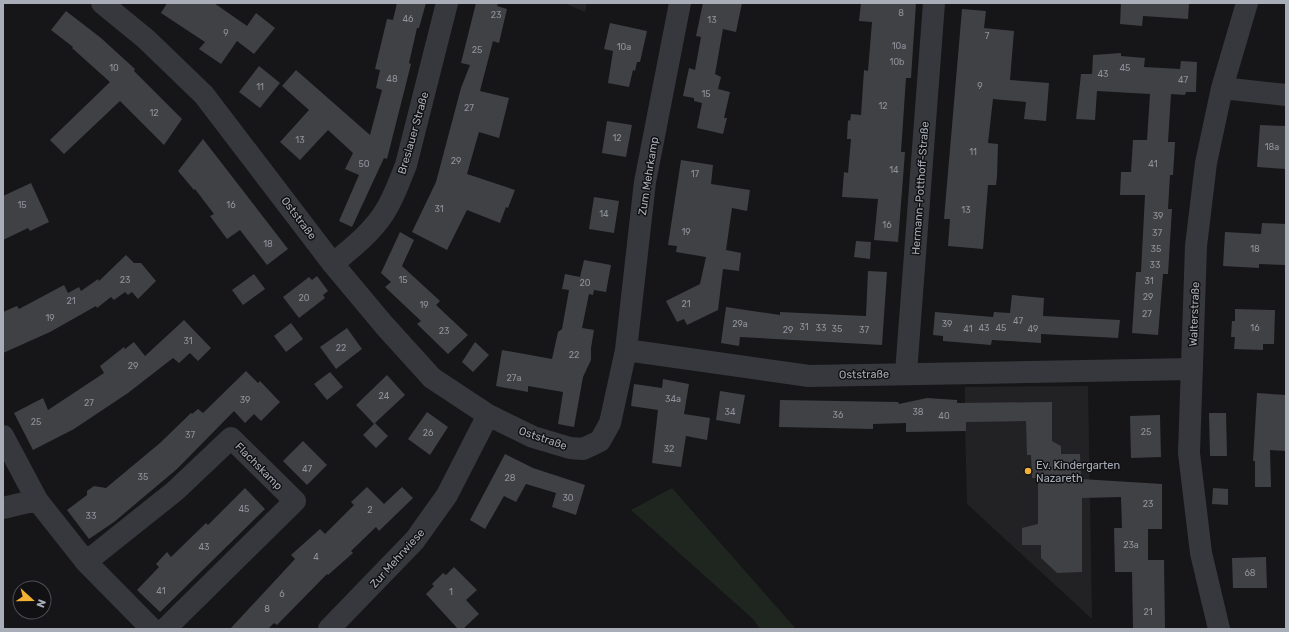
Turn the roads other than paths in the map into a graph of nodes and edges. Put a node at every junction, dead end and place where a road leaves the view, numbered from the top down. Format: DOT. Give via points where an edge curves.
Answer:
graph roads {
  1 [pos="102,3"];
  2 [pos="447,3"];
  3 [pos="680,3"];
  4 [pos="934,3"];
  5 [pos="1247,3"];
  6 [pos="1222,88"];
  7 [pos="1286,95"];
  8 [pos="333,264"];
  9 [pos="626,350"];
  10 [pos="1192,369"];
  11 [pos="906,373"];
  12 [pos="488,415"];
  13 [pos="3,436"];
  14 [pos="37,500"];
  15 [pos="3,508"];
  16 [pos="86,562"];
  17 [pos="152,629"];
  18 [pos="165,629"];
  19 [pos="329,629"];
  20 [pos="1219,629"];
  1 -- 8 [label="street, Oststraße" via="146,39 204,95"];
  2 -- 8 [label="street, Breslauer Straße" via="406,165 396,190 382,216 363,238"];
  3 -- 9 [label="street, Zum Mehrkamp" via="645,182"];
  4 -- 11 [label="street, Hermann-Potthoff-Straße"];
  5 -- 6 [label="street, Walterstraße"];
  6 -- 7 [label="street"];
  6 -- 10 [label="street, Walterstraße" via="1206,163 1197,239"];
  8 -- 12 [label="street, Oststraße" via="432,378"];
  9 -- 11 [label="street, Oststraße" via="809,376"];
  9 -- 12 [label="street, Oststraße" via="610,423 600,441 583,449 570,448 533,437"];
  10 -- 11 [label="street, Oststraße"];
  10 -- 20 [label="street, Walterstraße" via="1190,453 1202,553"];
  12 -- 19 [label="street, Zur Mehrwiese" via="447,495 415,540"];
  13 -- 14 [label="street"];
  14 -- 15 [label="street"];
  14 -- 16 [label="street"];
  16 -- 17 [label="street"];
  16 -- 18 [label="street, Flachskamp" via="175,492 231,438 295,501"];
}
